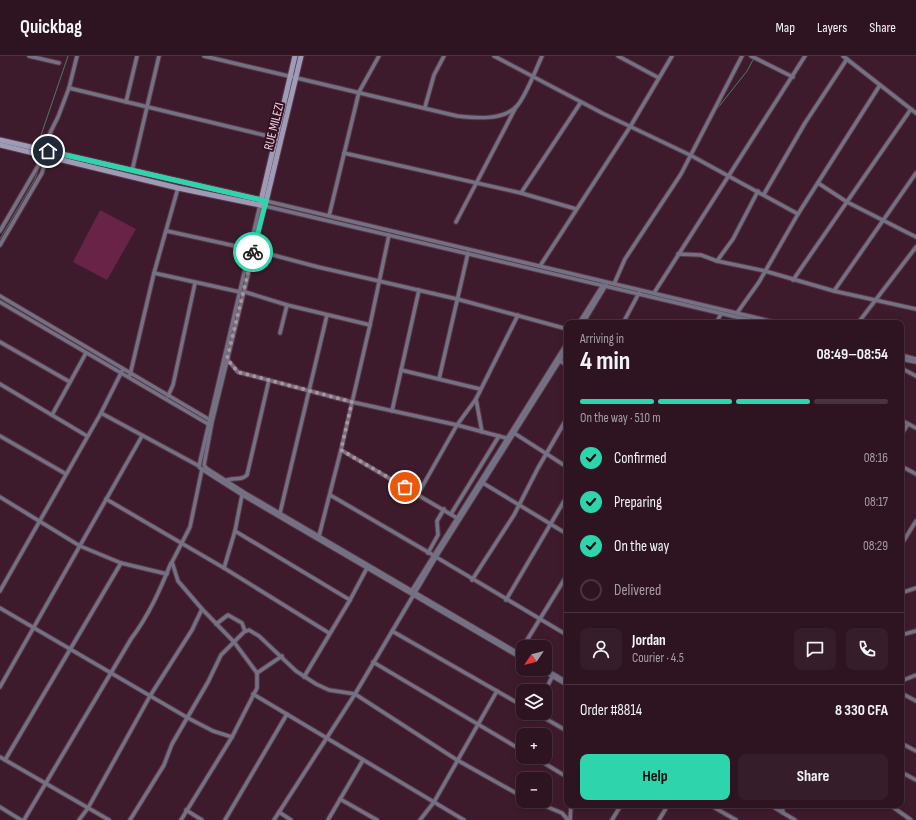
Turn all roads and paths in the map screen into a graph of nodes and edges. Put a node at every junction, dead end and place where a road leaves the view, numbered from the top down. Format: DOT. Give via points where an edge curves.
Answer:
graph roads {
  1 [pos="29,56"];
  2 [pos="77,56"];
  3 [pos="137,56"];
  4 [pos="159,56"];
  5 [pos="204,56"];
  6 [pos="295,56"];
  7 [pos="301,56"];
  8 [pos="379,56"];
  9 [pos="444,56"];
  10 [pos="494,56"];
  11 [pos="542,56"];
  12 [pos="618,56"];
  13 [pos="672,56"];
  14 [pos="742,56"];
  15 [pos="751,56"];
  16 [pos="805,56"];
  17 [pos="843,56"];
  18 [pos="848,59"];
  19 [pos="58,63"];
  20 [pos="533,76"];
  21 [pos="294,77"];
  22 [pos="793,77"];
  23 [pos="659,78"];
  24 [pos="880,85"];
  25 [pos="69,88"];
  26 [pos="359,92"];
  27 [pos="126,102"];
  28 [pos="581,102"];
  29 [pos="517,106"];
  30 [pos="425,107"];
  31 [pos="146,108"];
  32 [pos="911,109"];
  33 [pos="916,113"];
  34 [pos="630,126"];
  35 [pos="276,138"];
  36 [pos="0,140"];
  37 [pos="0,145"];
  38 [pos="42,149"];
  39 [pos="48,151"];
  40 [pos="344,153"];
  41 [pos="40,155"];
  42 [pos="690,155"];
  43 [pos="46,157"];
  44 [pos="132,171"];
  45 [pos="916,173"];
  46 [pos="728,176"];
  47 [pos="818,183"];
  48 [pos="476,184"];
  49 [pos="178,188"];
  50 [pos="758,191"];
  51 [pos="521,193"];
  52 [pos="764,194"];
  53 [pos="847,202"];
  54 [pos="263,203"];
  55 [pos="576,209"];
  56 [pos="798,214"];
  57 [pos="329,216"];
  58 [pos="883,220"];
  59 [pos="456,222"];
  60 [pos="0,231"];
  61 [pos="167,231"];
  62 [pos="389,235"];
  63 [pos="916,237"];
  64 [pos="0,245"];
  65 [pos="916,247"];
  66 [pos="249,249"];
  67 [pos="254,250"];
  68 [pos="468,253"];
  69 [pos="678,254"];
  70 [pos="717,261"];
  71 [pos="540,266"];
  72 [pos="765,271"];
  73 [pos="154,273"];
  74 [pos="793,280"];
  75 [pos="380,281"];
  76 [pos="195,283"];
  77 [pos="605,284"];
  78 [pos="614,284"];
  79 [pos="419,290"];
  80 [pos="834,291"];
  81 [pos="240,292"];
  82 [pos="245,292"];
  83 [pos="639,293"];
  84 [pos="654,293"];
  85 [pos="0,296"];
  86 [pos="457,299"];
  87 [pos="876,299"];
  88 [pos="0,302"];
  89 [pos="287,305"];
  90 [pos="916,309"];
  91 [pos="721,314"];
  92 [pos="737,314"];
  93 [pos="327,315"];
  94 [pos="518,315"];
  95 [pos="581,320"];
  96 [pos="585,320"];
  97 [pos="625,320"];
  98 [pos="718,320"];
  99 [pos="748,320"];
  100 [pos="764,320"];
  101 [pos="860,320"];
  102 [pos="370,325"];
  103 [pos="564,328"];
  104 [pos="280,333"];
  105 [pos="0,342"];
  106 [pos="564,349"];
  107 [pos="86,353"];
  108 [pos="564,353"];
  109 [pos="904,356"];
  110 [pos="227,359"];
  111 [pos="916,359"];
  112 [pos="558,360"];
  113 [pos="904,360"];
  114 [pos="916,362"];
  115 [pos="564,363"];
  116 [pos="401,370"];
  117 [pos="904,370"];
  118 [pos="122,371"];
  119 [pos="129,375"];
  120 [pos="916,376"];
  121 [pos="439,379"];
  122 [pos="269,380"];
  123 [pos="70,382"];
  124 [pos="0,384"];
  125 [pos="480,389"];
  126 [pos="308,391"];
  127 [pos="168,396"];
  128 [pos="476,399"];
  129 [pos="352,402"];
  130 [pos="392,411"];
  131 [pos="101,413"];
  132 [pos="52,415"];
  133 [pos="904,422"];
  134 [pos="210,423"];
  135 [pos="564,423"];
  136 [pos="908,424"];
  137 [pos="457,425"];
  138 [pos="916,428"];
  139 [pos="904,430"];
  140 [pos="482,432"];
  141 [pos="514,433"];
  142 [pos="0,436"];
  143 [pos="87,436"];
  144 [pos="142,436"];
  145 [pos="499,436"];
  146 [pos="506,438"];
  147 [pos="341,450"];
  148 [pos="546,454"];
  149 [pos="564,465"];
  150 [pos="200,468"];
  151 [pos="904,468"];
  152 [pos="66,474"];
  153 [pos="916,474"];
  154 [pos="226,481"];
  155 [pos="483,483"];
  156 [pos="418,494"];
  157 [pos="242,495"];
  158 [pos="330,495"];
  159 [pos="1,498"];
  160 [pos="106,499"];
  161 [pos="564,501"];
  162 [pos="0,503"];
  163 [pos="520,504"];
  164 [pos="444,510"];
  165 [pos="280,513"];
  166 [pos="451,514"];
  167 [pos="457,518"];
  168 [pos="40,521"];
  169 [pos="916,521"];
  170 [pos="551,524"];
  171 [pos="235,531"];
  172 [pos="564,532"];
  173 [pos="319,536"];
  174 [pos="904,540"];
  175 [pos="181,543"];
  176 [pos="80,546"];
  177 [pos="428,553"];
  178 [pos="434,556"];
  179 [pos="172,562"];
  180 [pos="121,563"];
  181 [pos="224,568"];
  182 [pos="367,568"];
  183 [pos="167,574"];
  184 [pos="472,580"];
  185 [pos="564,580"];
  186 [pos="916,588"];
  187 [pos="0,591"];
  188 [pos="904,592"];
  189 [pos="413,593"];
  190 [pos="350,600"];
  191 [pos="506,600"];
  192 [pos="0,608"];
  193 [pos="202,609"];
  194 [pos="539,619"];
  195 [pos="216,624"];
  196 [pos="34,628"];
  197 [pos="245,631"];
  198 [pos="392,631"];
  199 [pos="916,631"];
  200 [pos="329,633"];
  201 [pos="564,633"];
  202 [pos="904,634"];
  203 [pos="527,640"];
  204 [pos="234,642"];
  205 [pos="70,650"];
  206 [pos="516,651"];
  207 [pos="516,653"];
  208 [pos="282,656"];
  209 [pos="373,662"];
  210 [pos="257,673"];
  211 [pos="552,673"];
  212 [pos="111,674"];
  213 [pos="916,675"];
  214 [pos="552,676"];
  215 [pos="304,677"];
  216 [pos="564,680"];
  217 [pos="904,680"];
  218 [pos="564,683"];
  219 [pos="548,684"];
  220 [pos="0,687"];
  221 [pos="497,691"];
  222 [pos="253,694"];
  223 [pos="355,694"];
  224 [pos="904,695"];
  225 [pos="150,696"];
  226 [pos="916,701"];
  227 [pos="516,702"];
  228 [pos="287,714"];
  229 [pos="188,718"];
  230 [pos="548,720"];
  231 [pos="479,725"];
  232 [pos="564,729"];
  233 [pos="232,737"];
  234 [pos="326,738"];
  235 [pos="904,745"];
  236 [pos="516,747"];
  237 [pos="916,751"];
  238 [pos="0,757"];
  239 [pos="6,760"];
  240 [pos="363,760"];
  241 [pos="457,760"];
  242 [pos="546,764"];
  243 [pos="904,774"];
  244 [pos="564,775"];
  245 [pos="916,780"];
  246 [pos="45,783"];
  247 [pos="516,792"];
  248 [pos="340,799"];
  249 [pos="434,802"];
  250 [pos="0,807"];
  251 [pos="88,808"];
  252 [pos="550,808"];
  253 [pos="571,808"];
  254 [pos="619,808"];
  255 [pos="666,808"];
  256 [pos="715,808"];
  257 [pos="775,808"];
  258 [pos="782,808"];
  259 [pos="894,808"];
  260 [pos="186,810"];
  261 [pos="279,812"];
  262 [pos="783,813"];
  263 [pos="23,820"];
  264 [pos="79,820"];
  265 [pos="109,820"];
  266 [pos="130,820"];
  267 [pos="181,820"];
  268 [pos="202,820"];
  269 [pos="225,820"];
  270 [pos="274,820"];
  271 [pos="291,820"];
  272 [pos="328,820"];
  273 [pos="377,820"];
  274 [pos="420,820"];
  275 [pos="464,820"];
  276 [pos="569,820"];
  277 [pos="612,820"];
  278 [pos="659,820"];
  279 [pos="736,820"];
  280 [pos="795,820"];
  281 [pos="911,820"];
  1 -- 19 [label="street"];
  2 -- 25 [label="street"];
  3 -- 27 [label="street"];
  4 -- 31 [label="street"];
  5 -- 21 [label="street"];
  6 -- 21 [label="street, RUE MILEZI"];
  7 -- 21 [label="street, RUE MILEZI"];
  8 -- 26 [label="street"];
  9 -- 30 [label="street" via="434,76"];
  10 -- 20 [label="street"];
  11 -- 20 [label="street"];
  12 -- 23 [label="street"];
  13 -- 23 [label="street"];
  14 -- 42 [label="street"];
  15 -- 22 [label="street"];
  16 -- 22 [label="street"];
  17 -- 18 [label="street"];
  18 -- 24 [label="street"];
  18 -- 52 [label="street" via="805,123"];
  20 -- 28 [label="street"];
  20 -- 29 [label="street"];
  21 -- 26 [label="street"];
  21 -- 35 [label="street, RUE MILEZI"];
  21 -- 54 [label="street, RUE MILEZI"];
  22 -- 46 [label="street"];
  23 -- 34 [label="street"];
  24 -- 32 [label="street"];
  24 -- 47 [label="street"];
  25 -- 27 [label="street"];
  25 -- 38 [label="street"];
  26 -- 30 [label="street"];
  26 -- 40 [label="street"];
  27 -- 31 [label="street"];
  28 -- 34 [label="street"];
  28 -- 51 [label="street"];
  29 -- 30 [label="street" via="503,114 482,118 457,116"];
  29 -- 48 [label="street"];
  31 -- 35 [label="street"];
  31 -- 44 [label="street"];
  32 -- 33 [label="street"];
  32 -- 53 [label="street"];
  34 -- 42 [label="street"];
  34 -- 55 [label="street"];
  35 -- 54 [label="street, RUE MILEZI"];
  36 -- 38 [label="street"];
  37 -- 41 [label="street"];
  38 -- 39 [label="street"];
  38 -- 41 [label="street"];
  39 -- 43 [label="street"];
  39 -- 44 [label="street"];
  40 -- 48 [label="street"];
  40 -- 57 [label="street"];
  41 -- 43 [label="street"];
  41 -- 60 [label="street" via="35,172"];
  42 -- 46 [label="street"];
  42 -- 78 [label="street" via="681,174 625,259"];
  43 -- 49 [label="street"];
  43 -- 64 [label="street" via="42,173"];
  44 -- 54 [label="street"];
  45 -- 58 [label="street"];
  46 -- 50 [label="street"];
  46 -- 69 [label="street"];
  47 -- 53 [label="street"];
  47 -- 56 [label="street"];
  48 -- 51 [label="street"];
  48 -- 59 [label="street"];
  49 -- 54 [label="street"];
  49 -- 61 [label="street"];
  50 -- 52 [label="street"];
  50 -- 70 [label="street" via="733,239"];
  51 -- 55 [label="street"];
  52 -- 56 [label="street"];
  53 -- 58 [label="street"];
  53 -- 74 [label="street"];
  54 -- 57 [label="street"];
  54 -- 62 [label="street"];
  54 -- 66 [label="street"];
  54 -- 67 [label="street"];
  55 -- 71 [label="street"];
  56 -- 72 [label="street"];
  57 -- 71 [label="street"];
  58 -- 63 [label="street"];
  58 -- 80 [label="street"];
  61 -- 66 [label="street"];
  61 -- 73 [label="street"];
  62 -- 68 [label="street"];
  62 -- 75 [label="street"];
  65 -- 87 [label="street"];
  66 -- 81 [label="street"];
  67 -- 75 [label="street"];
  67 -- 82 [label="street"];
  68 -- 77 [label="street"];
  68 -- 86 [label="street"];
  69 -- 70 [label="street" via="701,255"];
  69 -- 84 [label="street"];
  70 -- 72 [label="street"];
  71 -- 77 [label="street"];
  72 -- 74 [label="street"];
  72 -- 92 [label="street"];
  73 -- 76 [label="street"];
  73 -- 119 [label="street"];
  74 -- 80 [label="street"];
  75 -- 79 [label="street"];
  75 -- 102 [label="street"];
  76 -- 81 [label="street"];
  76 -- 127 [label="street" via="173,384"];
  77 -- 78 [label="street"];
  77 -- 83 [label="street"];
  77 -- 95 [label="street"];
  77 -- 96 [label="street"];
  78 -- 84 [label="street"];
  79 -- 86 [label="street"];
  79 -- 116 [label="street"];
  80 -- 87 [label="street"];
  81 -- 134 [label="street"];
  82 -- 89 [label="street"];
  82 -- 110 [label="street"];
  83 -- 91 [label="street"];
  83 -- 97 [label="street"];
  84 -- 92 [label="street"];
  85 -- 118 [label="street"];
  86 -- 94 [label="street"];
  86 -- 121 [label="street"];
  87 -- 90 [label="street"];
  87 -- 101 [label="street"];
  88 -- 107 [label="street"];
  89 -- 93 [label="street"];
  89 -- 104 [label="street"];
  91 -- 98 [label="street"];
  91 -- 99 [label="street"];
  92 -- 100 [label="street"];
  93 -- 102 [label="street"];
  93 -- 126 [label="street"];
  94 -- 103 [label="street"];
  94 -- 125 [label="street"];
  102 -- 129 [label="street"];
  105 -- 123 [label="street"];
  106 -- 112 [label="street"];
  107 -- 118 [label="street"];
  107 -- 123 [label="street"];
  108 -- 112 [label="street"];
  109 -- 111 [label="street"];
  110 -- 122 [label="street" via="236,371"];
  110 -- 134 [label="street"];
  112 -- 115 [label="street"];
  112 -- 141 [label="street"];
  112 -- 146 [label="street"];
  113 -- 114 [label="street"];
  116 -- 121 [label="street"];
  116 -- 130 [label="street"];
  117 -- 120 [label="street"];
  118 -- 119 [label="street"];
  118 -- 131 [label="street"];
  119 -- 127 [label="street"];
  119 -- 134 [label="street"];
  121 -- 125 [label="street"];
  122 -- 126 [label="street"];
  122 -- 154 [label="street" via="247,475 239,480"];
  123 -- 132 [label="street"];
  124 -- 132 [label="street"];
  125 -- 128 [label="street"];
  126 -- 129 [label="street"];
  126 -- 165 [label="street"];
  127 -- 134 [label="street"];
  128 -- 137 [label="street"];
  128 -- 140 [label="street"];
  129 -- 130 [label="street"];
  129 -- 147 [label="street"];
  130 -- 137 [label="street"];
  131 -- 143 [label="street"];
  131 -- 144 [label="street"];
  132 -- 143 [label="street"];
  133 -- 136 [label="street"];
  134 -- 150 [label="street"];
  134 -- 154 [label="street" via="204,465"];
  135 -- 148 [label="street"];
  136 -- 138 [label="street"];
  136 -- 139 [label="street"];
  137 -- 140 [label="street"];
  137 -- 156 [label="street"];
  140 -- 145 [label="street"];
  141 -- 148 [label="street"];
  141 -- 155 [label="street"];
  142 -- 152 [label="street"];
  143 -- 152 [label="street"];
  144 -- 150 [label="street"];
  144 -- 160 [label="street"];
  145 -- 146 [label="street"];
  145 -- 166 [label="street"];
  146 -- 167 [label="street"];
  147 -- 156 [label="street"];
  147 -- 158 [label="street"];
  148 -- 149 [label="street"];
  148 -- 163 [label="street"];
  150 -- 157 [label="street"];
  150 -- 175 [label="street" via="192,521"];
  151 -- 153 [label="street"];
  152 -- 168 [label="street"];
  154 -- 165 [label="street"];
  155 -- 163 [label="street"];
  155 -- 178 [label="street"];
  156 -- 164 [label="street"];
  157 -- 171 [label="street"];
  157 -- 182 [label="street"];
  158 -- 173 [label="street"];
  158 -- 177 [label="street"];
  159 -- 162 [label="street"];
  159 -- 168 [label="street"];
  160 -- 175 [label="street"];
  160 -- 176 [label="street"];
  161 -- 170 [label="street"];
  163 -- 170 [label="street"];
  163 -- 184 [label="street"];
  164 -- 166 [label="street"];
  164 -- 177 [label="street" via="438,521 438,535"];
  165 -- 173 [label="street"];
  166 -- 167 [label="street"];
  167 -- 178 [label="street"];
  168 -- 176 [label="street"];
  168 -- 187 [label="street"];
  169 -- 174 [label="street"];
  170 -- 172 [label="street"];
  170 -- 191 [label="street"];
  171 -- 181 [label="street"];
  171 -- 190 [label="street"];
  173 -- 189 [label="street"];
  175 -- 179 [label="street"];
  175 -- 181 [label="street"];
  176 -- 180 [label="street"];
  176 -- 196 [label="street"];
  177 -- 178 [label="street"];
  178 -- 184 [label="street"];
  178 -- 189 [label="street"];
  179 -- 183 [label="street"];
  179 -- 193 [label="street" via="178,581"];
  180 -- 183 [label="street"];
  180 -- 205 [label="street"];
  181 -- 200 [label="street"];
  182 -- 189 [label="street"];
  182 -- 190 [label="street"];
  183 -- 212 [label="street" via="148,613"];
  184 -- 191 [label="street"];
  185 -- 194 [label="street"];
  186 -- 188 [label="street"];
  189 -- 198 [label="street"];
  189 -- 206 [label="street"];
  189 -- 207 [label="street"];
  190 -- 200 [label="street"];
  191 -- 194 [label="street"];
  192 -- 196 [label="street"];
  193 -- 195 [label="street"];
  193 -- 225 [label="street" via="192,630"];
  194 -- 201 [label="street"];
  194 -- 203 [label="street"];
  195 -- 197 [label="street" via="228,614 242,623"];
  195 -- 204 [label="street"];
  196 -- 205 [label="street"];
  196 -- 220 [label="street"];
  197 -- 204 [label="street"];
  197 -- 208 [label="street" via="251,630 260,636"];
  198 -- 209 [label="street"];
  198 -- 221 [label="street"];
  199 -- 202 [label="street"];
  200 -- 215 [label="street"];
  204 -- 210 [label="street"];
  204 -- 229 [label="street" via="221,655"];
  205 -- 212 [label="street"];
  205 -- 239 [label="street"];
  208 -- 210 [label="street"];
  208 -- 215 [label="street"];
  209 -- 223 [label="street"];
  209 -- 231 [label="street"];
  210 -- 222 [label="street" via="257,688"];
  211 -- 216 [label="street"];
  212 -- 225 [label="street"];
  212 -- 246 [label="street"];
  213 -- 217 [label="street"];
  214 -- 218 [label="street"];
  214 -- 219 [label="street"];
  215 -- 223 [label="street" via="329,690"];
  221 -- 227 [label="street"];
  221 -- 231 [label="street"];
  222 -- 228 [label="street"];
  222 -- 233 [label="street"];
  223 -- 234 [label="street"];
  223 -- 241 [label="street"];
  224 -- 226 [label="street"];
  225 -- 229 [label="street"];
  225 -- 251 [label="street"];
  228 -- 234 [label="street"];
  228 -- 269 [label="street"];
  229 -- 233 [label="street" via="213,731"];
  229 -- 266 [label="street" via="154,782"];
  230 -- 232 [label="street"];
  231 -- 236 [label="street"];
  231 -- 241 [label="street"];
  233 -- 260 [label="street"];
  234 -- 240 [label="street"];
  234 -- 261 [label="street"];
  235 -- 237 [label="street"];
  238 -- 239 [label="street"];
  239 -- 246 [label="street"];
  240 -- 248 [label="street"];
  240 -- 249 [label="street"];
  241 -- 247 [label="street"];
  241 -- 249 [label="street"];
  242 -- 244 [label="street"];
  243 -- 245 [label="street"];
  246 -- 251 [label="street"];
  246 -- 263 [label="street"];
  248 -- 272 [label="street"];
  248 -- 273 [label="street"];
  249 -- 274 [label="street"];
  249 -- 275 [label="street"];
  250 -- 263 [label="street"];
  251 -- 264 [label="street"];
  251 -- 265 [label="street"];
  252 -- 276 [label="street" via="562,813"];
  253 -- 276 [label="street"];
  254 -- 277 [label="street"];
  255 -- 278 [label="street"];
  256 -- 279 [label="street"];
  257 -- 262 [label="street"];
  258 -- 262 [label="street"];
  259 -- 281 [label="street"];
  260 -- 267 [label="street"];
  260 -- 268 [label="street"];
  261 -- 270 [label="street"];
  261 -- 271 [label="street"];
  262 -- 280 [label="street"];
}
